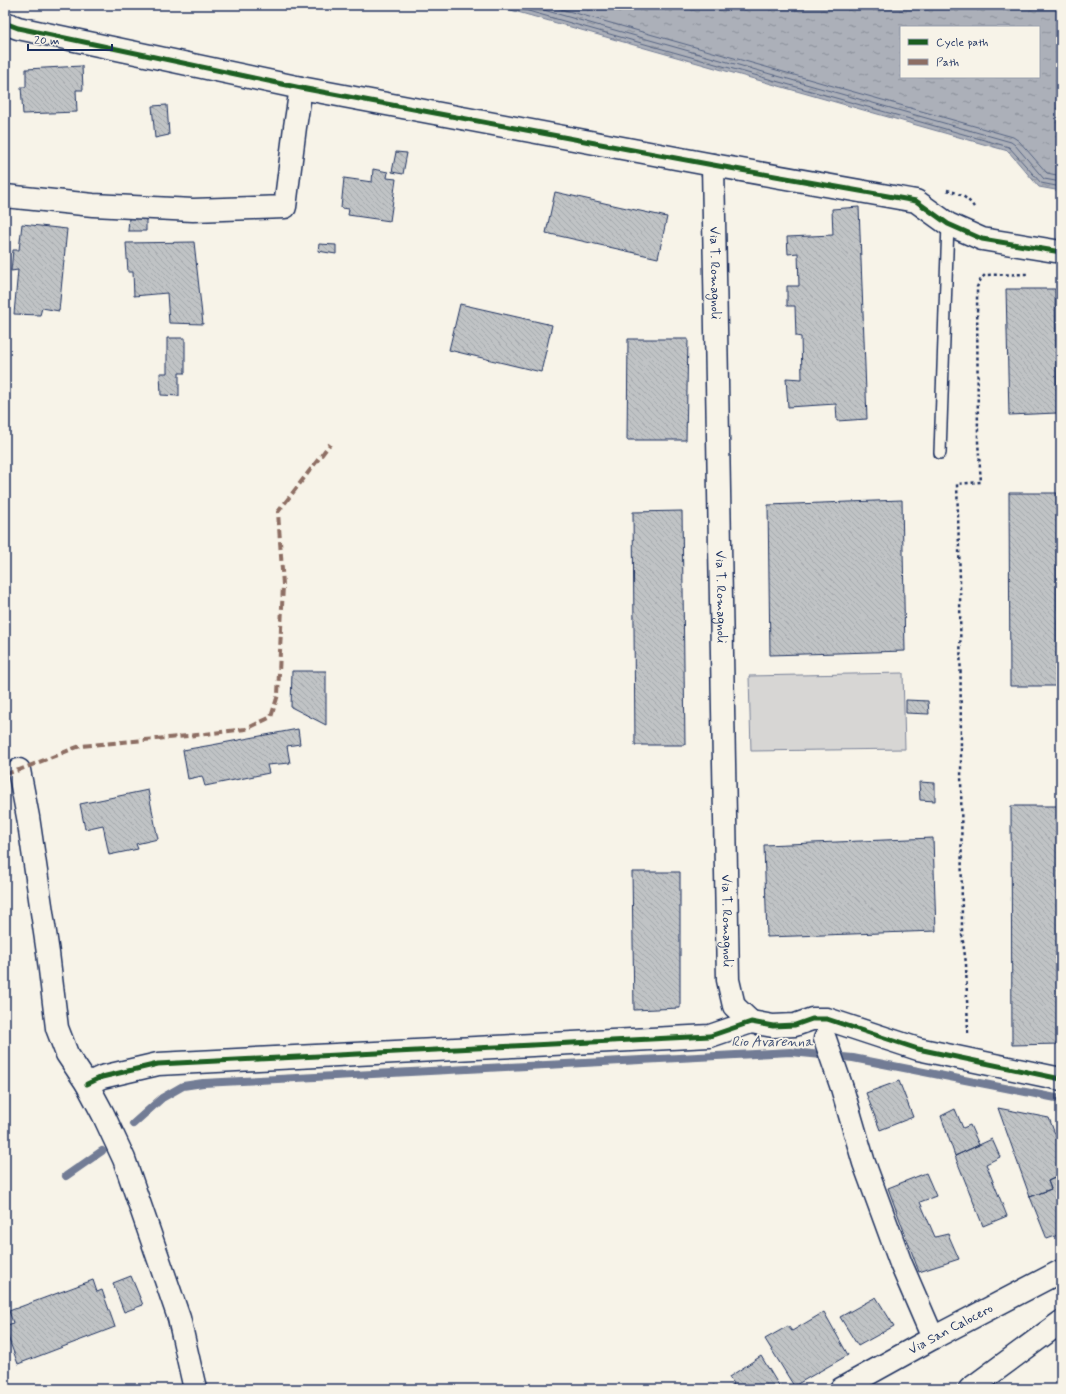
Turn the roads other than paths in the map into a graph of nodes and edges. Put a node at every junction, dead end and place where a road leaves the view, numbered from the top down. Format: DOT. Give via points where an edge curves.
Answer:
graph roads {
  1 [pos="5,23"];
  2 [pos="301,88"];
  3 [pos="713,165"];
  4 [pos="5,196"];
  5 [pos="948,224"];
  6 [pos="1061,252"];
  7 [pos="940,453"];
  8 [pos="20,770"];
  9 [pos="751,1022"];
  10 [pos="825,1039"];
  11 [pos="1061,1079"];
  12 [pos="87,1084"];
  13 [pos="1061,1271"];
  14 [pos="1061,1322"];
  15 [pos="933,1338"];
  16 [pos="194,1389"];
  17 [pos="841,1389"];
  18 [pos="970,1389"];
  1 -- 2 [label="street" via="18,28"];
  2 -- 3 [label="street"];
  2 -- 4 [label="street" via="285,207 193,210 93,205"];
  3 -- 5 [label="street" via="916,201"];
  3 -- 9 [label="street, Via T. Romagnoli" via="728,980 734,1006"];
  5 -- 6 [label="street" via="982,239"];
  5 -- 7 [label="lane"];
  8 -- 12 [label="street" via="57,1028 67,1054"];
  9 -- 11 [label="street" via="773,1026 827,1019 918,1050"];
  9 -- 12 [label="street" via="710,1036 158,1064 102,1077"];
  10 -- 15 [label="street" via="864,1163 901,1264"];
  12 -- 16 [label="street" via="124,1159 179,1318"];
  13 -- 15 [label="street, Via San Calocero"];
  14 -- 18 [label="street"];
  15 -- 17 [label="street, Via San Calocero"];
}
